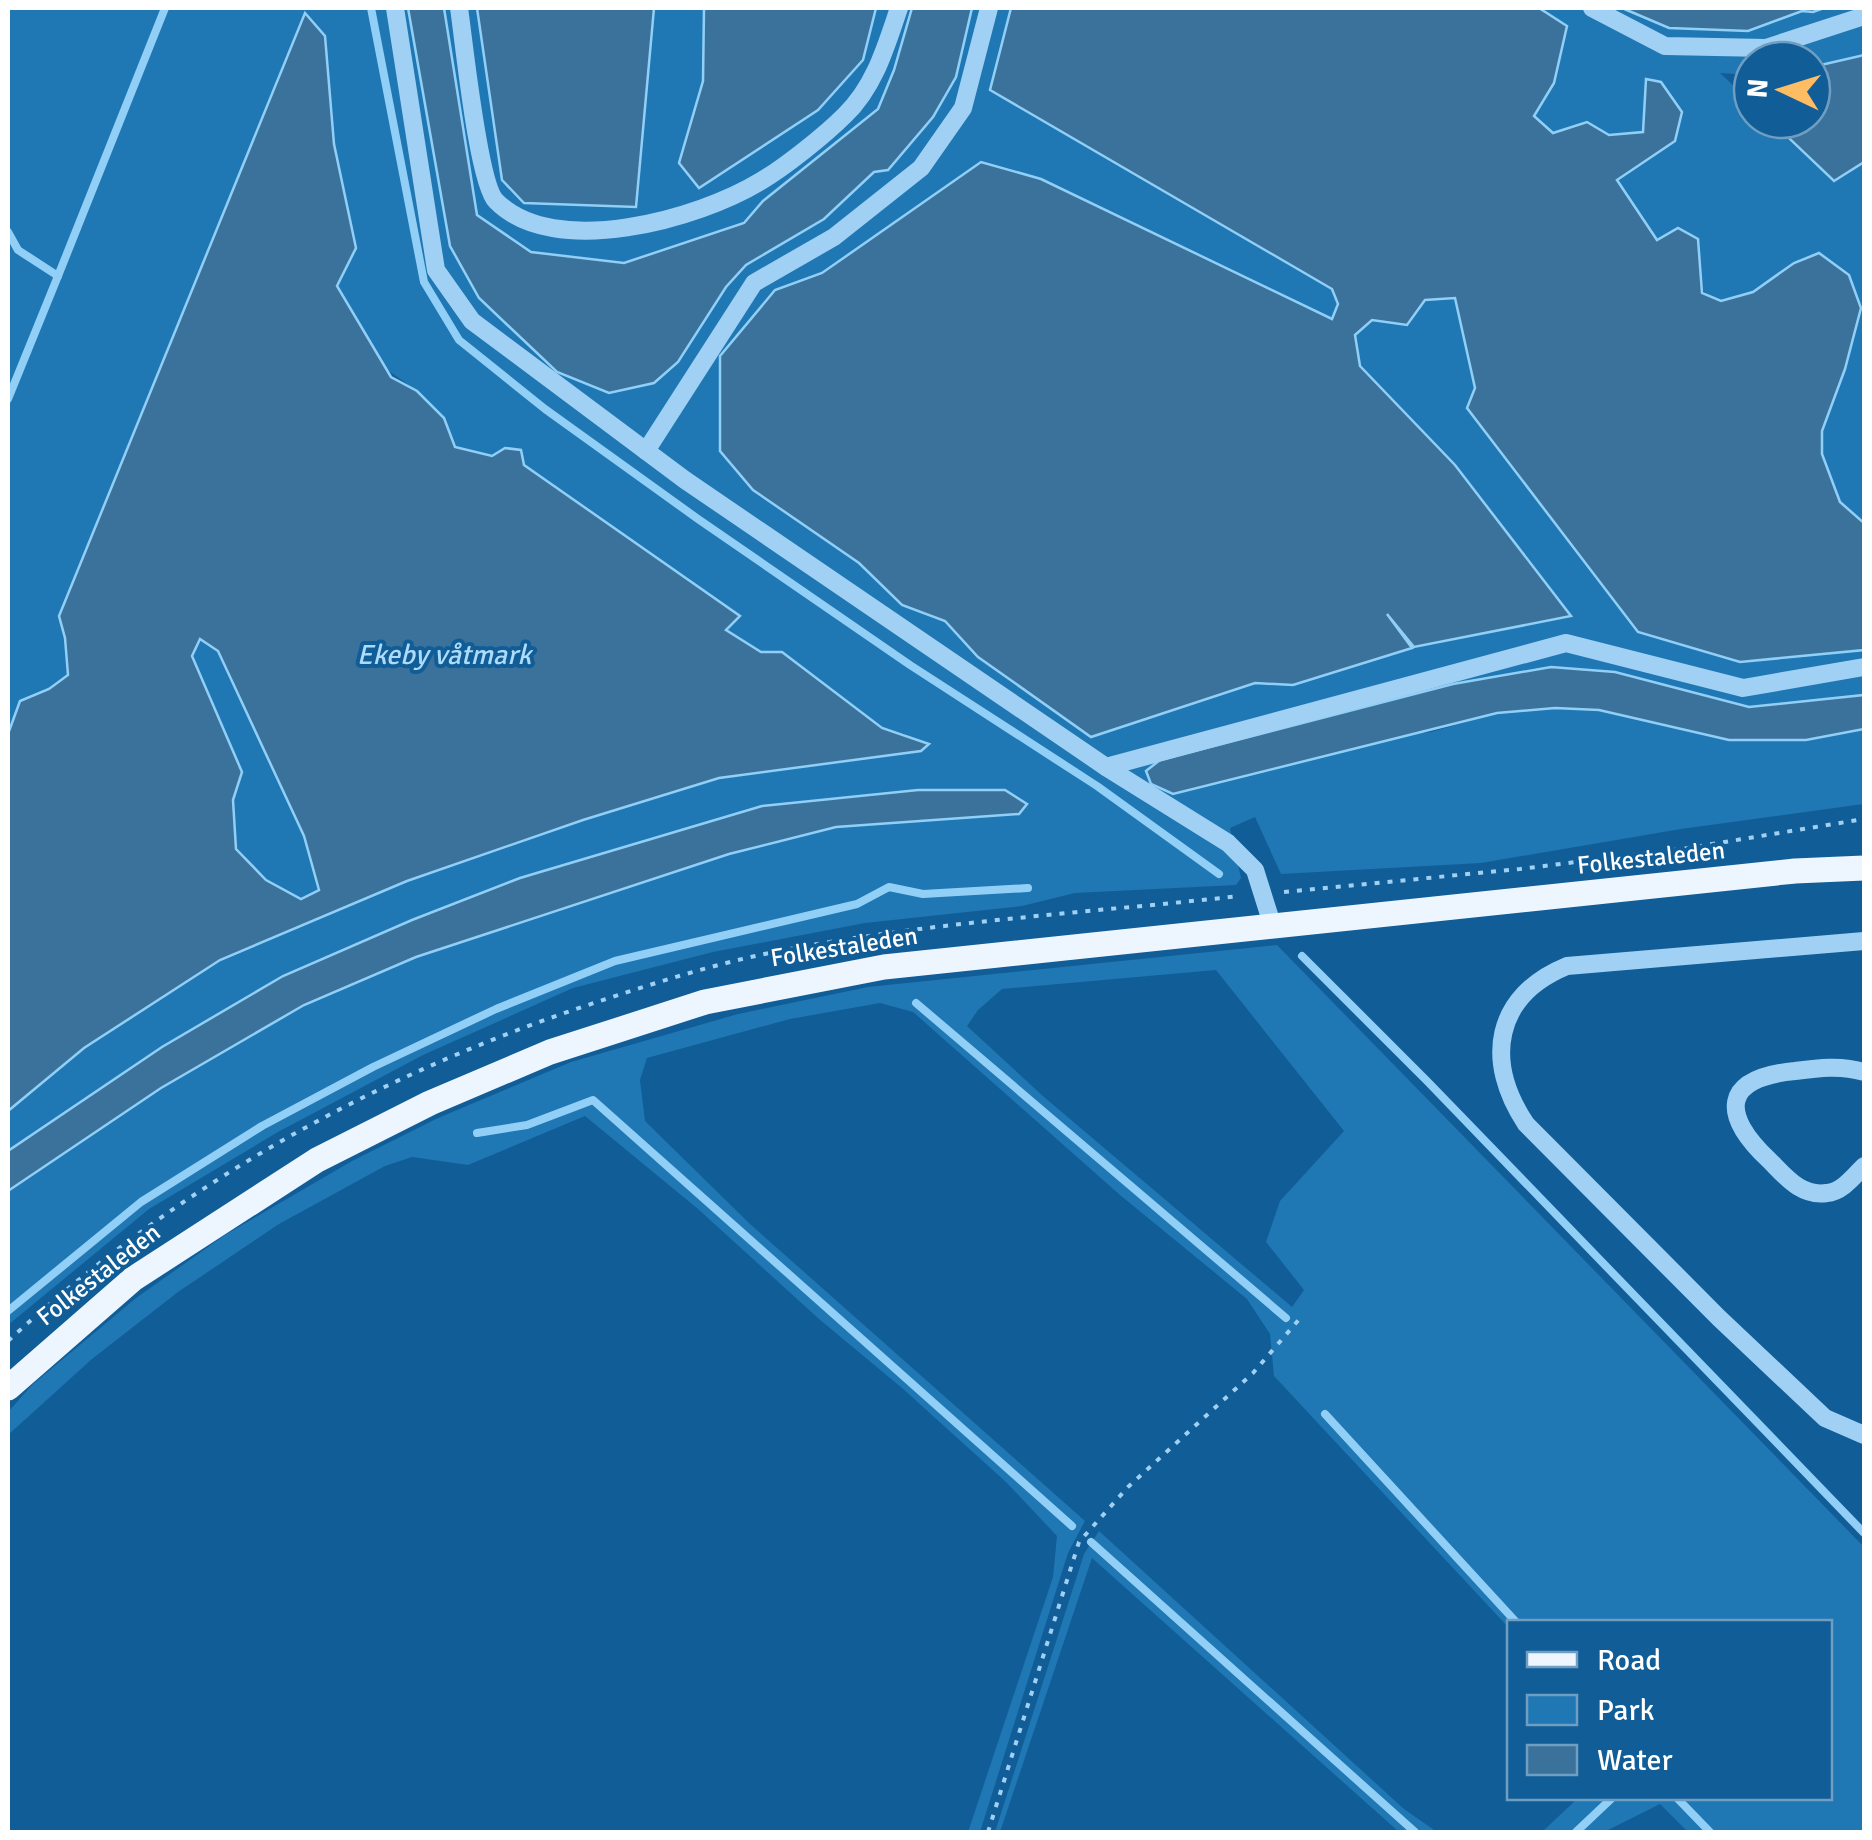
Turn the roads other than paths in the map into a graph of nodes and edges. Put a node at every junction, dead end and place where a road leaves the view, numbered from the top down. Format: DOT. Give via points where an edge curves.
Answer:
graph roads {
  1 [pos="395,8"];
  2 [pos="459,8"];
  3 [pos="899,8"];
  4 [pos="989,8"];
  5 [pos="1592,8"];
  6 [pos="1864,16"];
  7 [pos="646,452"];
  8 [pos="1864,668"];
  9 [pos="1106,767"];
  10 [pos="1864,856"];
  11 [pos="1864,868"];
  12 [pos="1795,871"];
  13 [pos="1272,924"];
  14 [pos="1864,941"];
  15 [pos="1864,1072"];
  16 [pos="1864,1166"];
  17 [pos="8,1388"];
  18 [pos="1864,1435"];
  1 -- 7 [label="lane" via="436,270 472,320"];
  2 -- 3 [label="lane" via="493,199 526,223 573,232 668,221 761,182 846,114 876,74"];
  4 -- 7 [label="lane" via="963,108 921,168 834,237 754,283"];
  5 -- 6 [label="lane" via="1665,46 1766,48"];
  7 -- 9 [label="lane"];
  8 -- 9 [label="lane" via="1742,688 1566,643"];
  9 -- 13 [label="lane" via="1228,843 1255,870"];
  10 -- 12 [label="main road, Folkestaleden"];
  11 -- 12 [label="main road, Folkestaleden"];
  12 -- 13 [label="main road, Folkestaleden"];
  13 -- 17 [label="main road, Folkestaleden" via="801,981 706,1002 550,1052 430,1102 317,1160 134,1278"];
  14 -- 18 [label="lane" via="1568,966 1547,974 1519,1000 1499,1056 1510,1101 1526,1124 1825,1418"];
  15 -- 16 [label="lane" via="1827,1068 1763,1076 1740,1093 1736,1115 1748,1140 1798,1189 1834,1192"];
}
